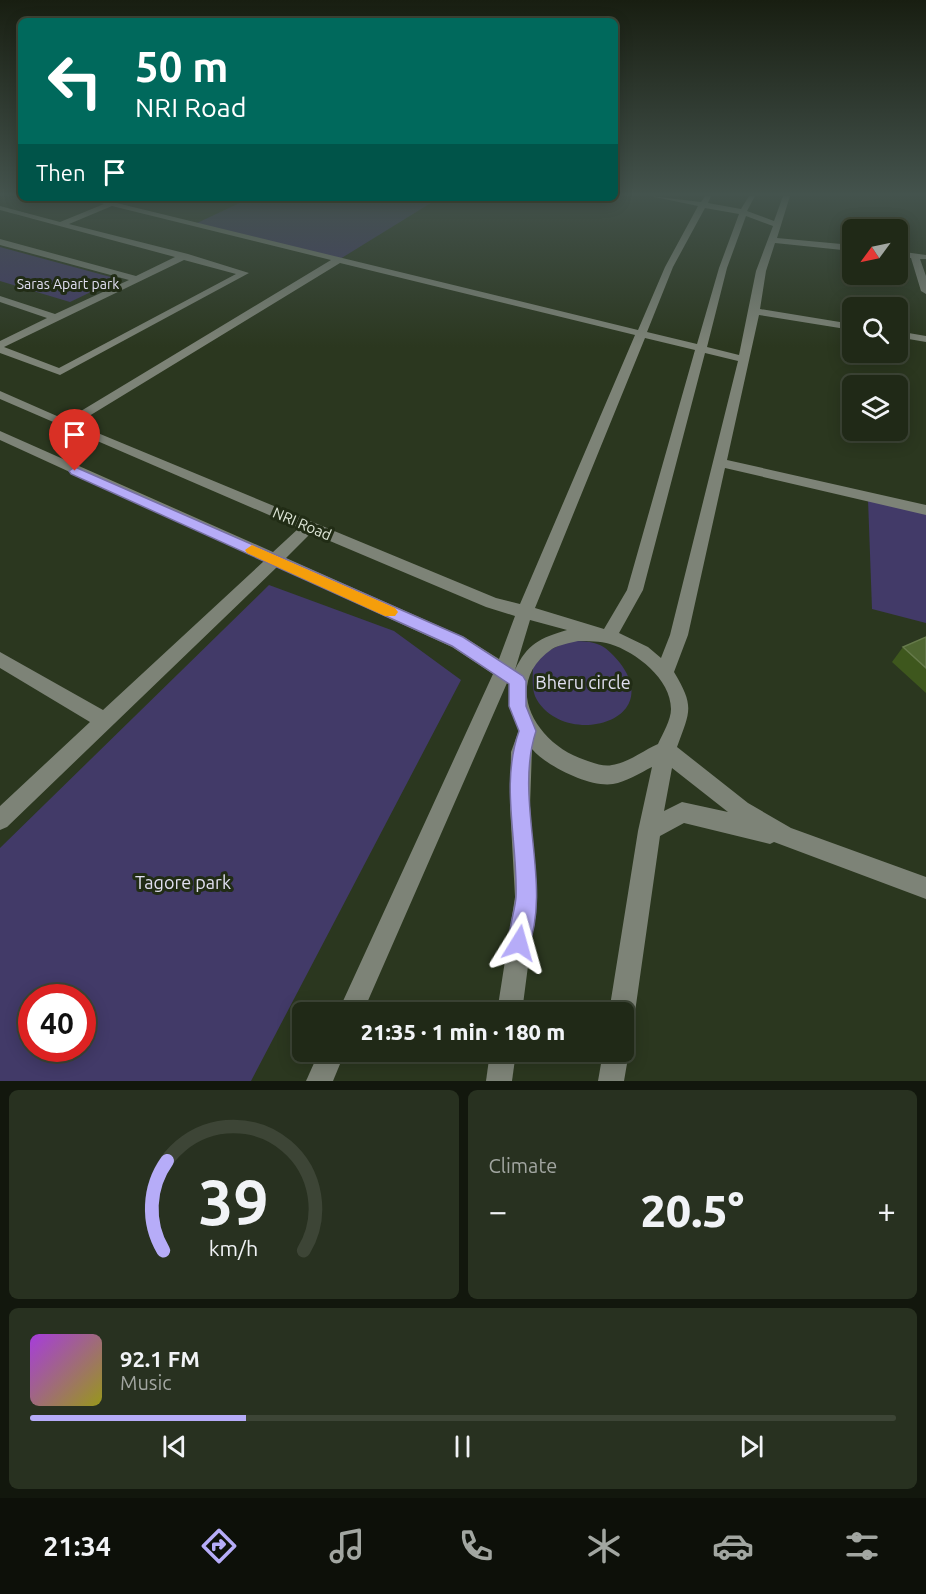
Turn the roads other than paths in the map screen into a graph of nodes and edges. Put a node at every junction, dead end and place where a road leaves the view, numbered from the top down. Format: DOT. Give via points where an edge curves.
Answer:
graph roads {
  1 [pos="16,246"];
  2 [pos="148,246"];
  3 [pos="288,246"];
  4 [pos="680,246"];
  5 [pos="731,246"];
  6 [pos="770,246"];
  7 [pos="908,255"];
  8 [pos="184,256"];
  9 [pos="915,256"];
  10 [pos="926,257"];
  11 [pos="340,259"];
  12 [pos="137,279"];
  13 [pos="926,291"];
  14 [pos="0,299"];
  15 [pos="755,311"];
  16 [pos="56,318"];
  17 [pos="842,325"];
  18 [pos="642,332"];
  19 [pos="908,336"];
  20 [pos="926,339"];
  21 [pos="0,347"];
  22 [pos="702,348"];
  23 [pos="744,359"];
  24 [pos="0,395"];
  25 [pos="66,425"];
  26 [pos="0,435"];
  27 [pos="720,463"];
  28 [pos="926,510"];
  29 [pos="309,527"];
  30 [pos="275,560"];
  31 [pos="525,612"];
  32 [pos="609,636"];
  33 [pos="0,659"];
  34 [pos="665,670"];
  35 [pos="510,676"];
  36 [pos="105,721"];
  37 [pos="528,731"];
  38 [pos="665,750"];
  39 [pos="0,820"];
  40 [pos="649,831"];
  41 [pos="785,837"];
  42 [pos="926,888"];
  43 [pos="355,1002"];
  44 [pos="510,1002"];
  45 [pos="623,1002"];
  46 [pos="328,1062"];
  47 [pos="502,1062"];
  48 [pos="614,1062"];
  49 [pos="319,1081"];
  50 [pos="499,1081"];
  51 [pos="611,1081"];
  1 -- 12 [label="street"];
  2 -- 8 [label="street"];
  3 -- 11 [label="street"];
  4 -- 18 [label="street"];
  5 -- 22 [label="street"];
  6 -- 15 [label="street" via="761,271"];
  7 -- 9 [label="street"];
  8 -- 12 [label="street"];
  8 -- 21 [label="street" via="243,273 60,372"];
  9 -- 10 [label="street"];
  9 -- 13 [label="street"];
  11 -- 18 [label="street"];
  11 -- 25 [label="street"];
  12 -- 16 [label="street"];
  14 -- 16 [label="street"];
  15 -- 17 [label="street"];
  15 -- 23 [label="street"];
  16 -- 21 [label="street"];
  18 -- 22 [label="street"];
  18 -- 31 [label="street"];
  19 -- 20 [label="street"];
  22 -- 23 [label="street"];
  22 -- 32 [label="street" via="635,590"];
  23 -- 27 [label="street"];
  24 -- 25 [label="street, NRI Road"];
  25 -- 29 [label="street, NRI Road"];
  26 -- 30 [label="street"];
  27 -- 28 [label="street"];
  27 -- 34 [label="street" via="679,635"];
  29 -- 30 [label="street"];
  29 -- 31 [label="street, NRI Road" via="492,603"];
  30 -- 35 [label="street" via="458,642"];
  30 -- 36 [label="street"];
  31 -- 32 [label="street, NRI Road"];
  31 -- 35 [label="street"];
  32 -- 34 [label="street" via="653,659"];
  32 -- 35 [label="street" via="579,634 551,641"];
  33 -- 36 [label="street"];
  34 -- 38 [label="street" via="676,689 681,710"];
  35 -- 37 [label="street"];
  35 -- 43 [label="street"];
  36 -- 39 [label="street"];
  37 -- 38 [label="street" via="549,754 578,769 612,775"];
  37 -- 44 [label="street" via="521,752 520,806 526,897"];
  38 -- 40 [label="street"];
  38 -- 41 [label="street" via="741,810"];
  40 -- 41 [label="street" via="682,812"];
  40 -- 45 [label="street"];
  41 -- 42 [label="street"];
  46 -- 49 [label="street"];
  47 -- 50 [label="street"];
  48 -- 51 [label="street"];
}
